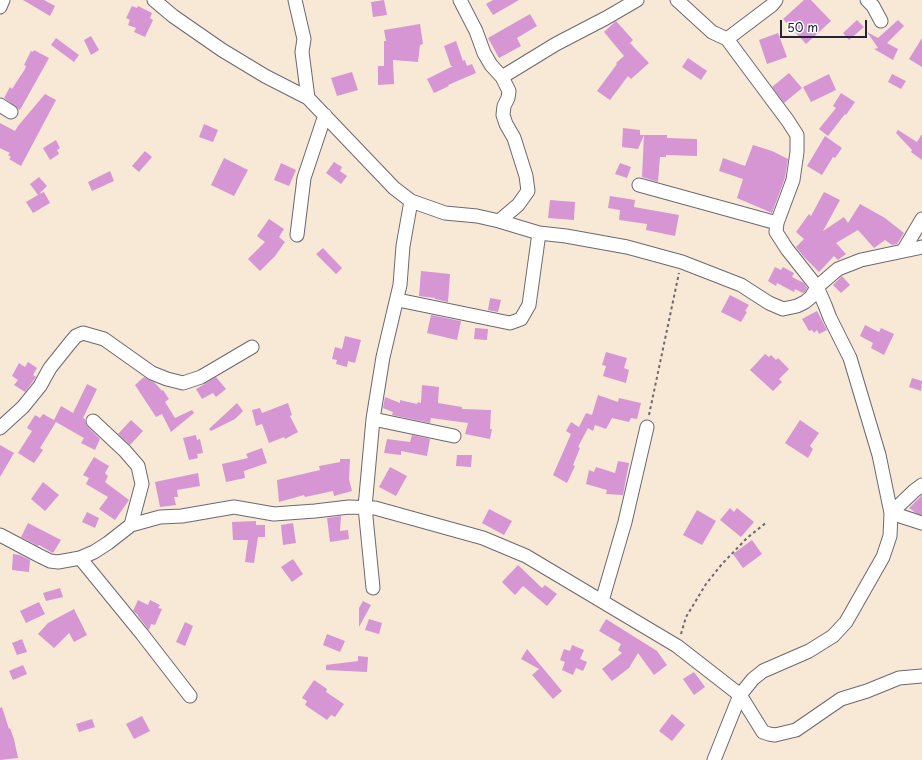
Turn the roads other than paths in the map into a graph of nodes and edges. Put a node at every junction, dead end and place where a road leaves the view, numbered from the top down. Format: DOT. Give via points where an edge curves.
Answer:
graph roads {
  1 [pos="3,0"];
  2 [pos="154,0"];
  3 [pos="295,0"];
  4 [pos="460,0"];
  5 [pos="637,0"];
  6 [pos="677,0"];
  7 [pos="776,0"];
  8 [pos="868,0"];
  9 [pos="0,6"];
  10 [pos="881,22"];
  11 [pos="727,38"];
  12 [pos="502,78"];
  13 [pos="308,98"];
  14 [pos="325,115"];
  15 [pos="639,185"];
  16 [pos="412,201"];
  17 [pos="922,220"];
  18 [pos="499,221"];
  19 [pos="777,223"];
  20 [pos="539,233"];
  21 [pos="297,235"];
  22 [pos="922,247"];
  23 [pos="903,251"];
  24 [pos="817,287"];
  25 [pos="398,300"];
  26 [pos="252,347"];
  27 [pos="373,419"];
  28 [pos="93,421"];
  29 [pos="647,427"];
  30 [pos="0,428"];
  31 [pos="454,436"];
  32 [pos="922,485"];
  33 [pos="365,507"];
  34 [pos="891,513"];
  35 [pos="922,523"];
  36 [pos="132,525"];
  37 [pos="0,535"];
  38 [pos="80,558"];
  39 [pos="373,588"];
  40 [pos="602,601"];
  41 [pos="922,676"];
  42 [pos="740,695"];
  43 [pos="190,696"];
  44 [pos="714,760"];
  1 -- 9 [label="street"];
  2 -- 13 [label="street" via="222,50"];
  3 -- 13 [label="street" via="304,39 302,52"];
  4 -- 12 [label="street" via="484,53"];
  5 -- 12 [label="street" via="556,44"];
  6 -- 11 [label="street" via="712,32"];
  7 -- 11 [label="street"];
  8 -- 10 [label="street"];
  11 -- 19 [label="street" via="797,135 792,180"];
  12 -- 18 [label="street" via="509,91 503,115 514,138 528,191 518,205"];
  13 -- 14 [label="street"];
  14 -- 16 [label="street" via="394,188"];
  14 -- 21 [label="street" via="304,178"];
  15 -- 19 [label="street"];
  16 -- 18 [label="street" via="445,213"];
  16 -- 25 [label="street"];
  17 -- 23 [label="street"];
  18 -- 20 [label="street"];
  19 -- 24 [label="street" via="776,232 779,238"];
  20 -- 24 [label="street" via="627,247 682,262 741,285 783,309 805,302"];
  20 -- 25 [label="street" via="529,305 521,319 510,323"];
  22 -- 23 [label="street"];
  23 -- 24 [label="street" via="838,268"];
  24 -- 34 [label="street" via="856,374 879,455"];
  25 -- 27 [label="street" via="383,357"];
  26 -- 30 [label="street" via="201,377 183,383 152,373 104,339 83,333 76,336 50,368 32,397"];
  27 -- 31 [label="street"];
  27 -- 33 [label="street"];
  28 -- 36 [label="street" via="138,466 142,484"];
  29 -- 40 [label="street" via="625,522"];
  32 -- 34 [label="street"];
  33 -- 36 [label="street" via="274,514 234,507 160,517"];
  33 -- 39 [label="street"];
  33 -- 40 [label="street" via="490,541 526,556"];
  34 -- 35 [label="street"];
  34 -- 42 [label="street" via="890,536 883,556 846,622 833,636 809,651 762,671"];
  36 -- 38 [label="street" via="94,552"];
  37 -- 38 [label="street" via="50,561"];
  38 -- 43 [label="street"];
  40 -- 42 [label="street" via="676,646"];
  41 -- 42 [label="street" via="899,678 841,699 796,730 775,735 763,732"];
  42 -- 44 [label="street"];
}
